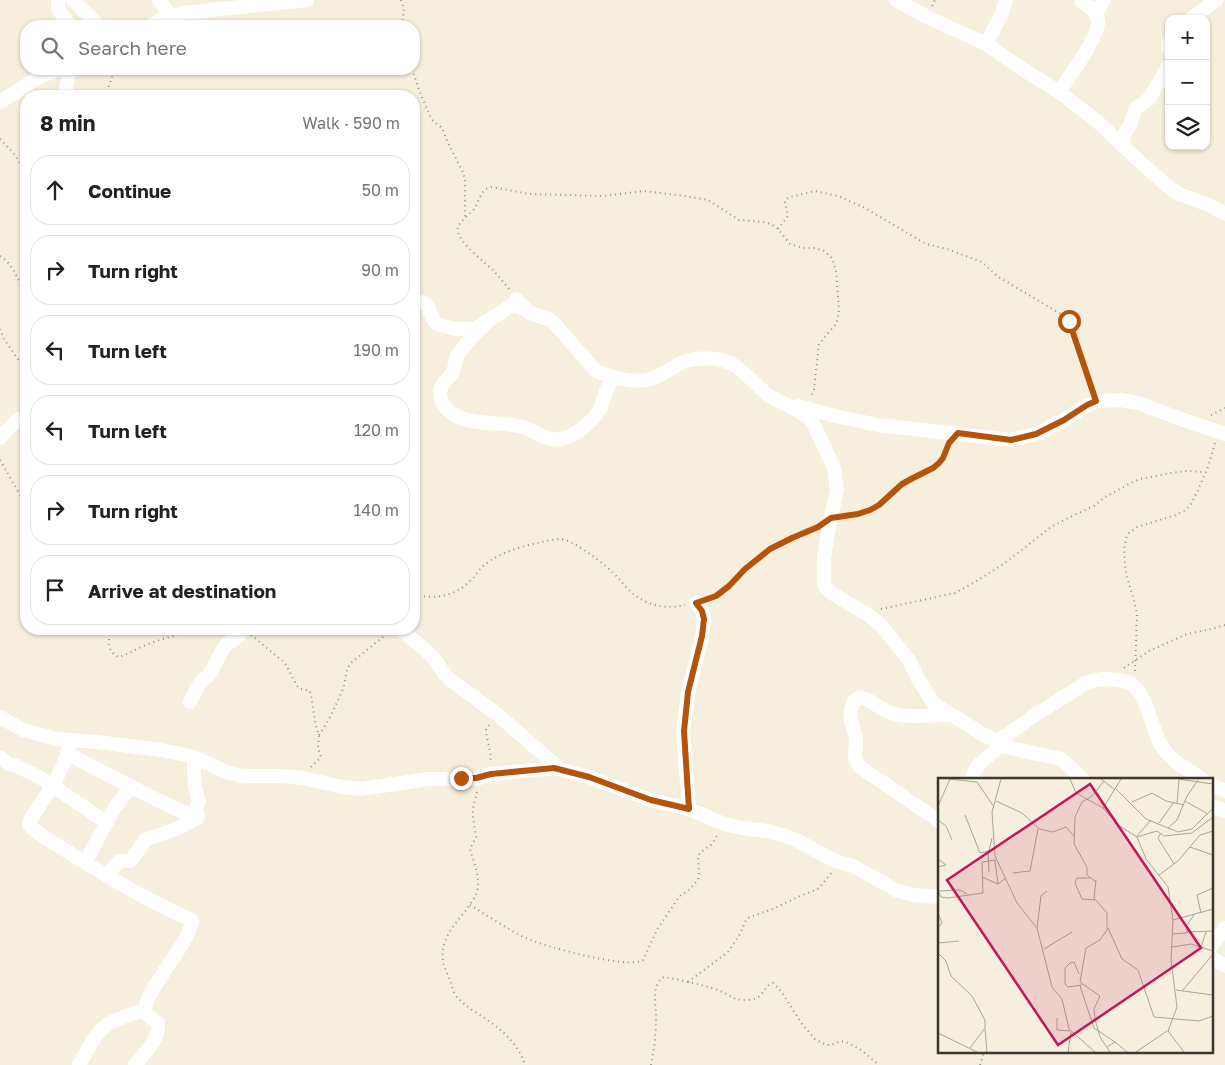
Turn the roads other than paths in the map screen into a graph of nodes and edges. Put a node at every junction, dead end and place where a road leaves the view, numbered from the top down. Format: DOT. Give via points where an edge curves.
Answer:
graph roads {
  1 [pos="58,0"];
  2 [pos="73,0"];
  3 [pos="159,0"];
  4 [pos="307,0"];
  5 [pos="896,0"];
  6 [pos="1006,0"];
  7 [pos="1081,0"];
  8 [pos="1104,0"];
  9 [pos="1216,0"];
  10 [pos="1096,14"];
  11 [pos="1196,15"];
  12 [pos="171,16"];
  13 [pos="65,20"];
  14 [pos="95,20"];
  15 [pos="163,20"];
  16 [pos="986,44"];
  17 [pos="1165,72"];
  18 [pos="46,75"];
  19 [pos="69,75"];
  20 [pos="66,90"];
  21 [pos="1059,92"];
  22 [pos="0,102"];
  23 [pos="1122,145"];
  24 [pos="1225,214"];
  25 [pos="516,299"];
  26 [pos="420,302"];
  27 [pos="527,310"];
  28 [pos="489,320"];
  29 [pos="613,377"];
  30 [pos="780,402"];
  31 [pos="20,419"];
  32 [pos="1222,433"];
  33 [pos="0,438"];
  34 [pos="696,603"];
  35 [pos="239,635"];
  36 [pos="407,635"];
  37 [pos="190,702"];
  38 [pos="952,715"];
  39 [pos="0,718"];
  40 [pos="1004,741"];
  41 [pos="67,747"];
  42 [pos="194,758"];
  43 [pos="0,759"];
  44 [pos="561,770"];
  45 [pos="972,778"];
  46 [pos="1082,778"];
  47 [pos="1200,778"];
  48 [pos="1212,784"];
  49 [pos="53,785"];
  50 [pos="131,787"];
  51 [pos="1225,790"];
  52 [pos="1212,806"];
  53 [pos="689,809"];
  54 [pos="1225,811"];
  55 [pos="197,818"];
  56 [pos="938,821"];
  57 [pos="106,823"];
  58 [pos="85,863"];
  59 [pos="106,876"];
  60 [pos="938,897"];
  61 [pos="1225,928"];
  62 [pos="1212,946"];
  63 [pos="1212,958"];
  64 [pos="1225,966"];
  65 [pos="144,1010"];
  66 [pos="79,1065"];
  67 [pos="135,1065"];
  1 -- 13 [label="street" via="58,9"];
  2 -- 14 [label="street"];
  3 -- 12 [label="street"];
  4 -- 12 [label="street"];
  5 -- 16 [label="street"];
  6 -- 16 [label="street"];
  7 -- 10 [label="street"];
  8 -- 10 [label="street"];
  9 -- 11 [label="street"];
  10 -- 21 [label="street" via="1096,33"];
  12 -- 15 [label="street"];
  16 -- 21 [label="street"];
  17 -- 23 [label="street" via="1149,98 1135,110"];
  18 -- 22 [label="street"];
  19 -- 20 [label="street"];
  21 -- 23 [label="street"];
  23 -- 24 [label="street" via="1171,189"];
  25 -- 27 [label="street"];
  26 -- 28 [label="street" via="428,306 439,325 470,330"];
  27 -- 28 [label="street" via="514,305"];
  27 -- 29 [label="street" via="553,322 595,370"];
  28 -- 29 [label="street" via="462,349 452,375 440,391 443,404 453,414 471,420 518,426 544,438 566,438 597,414"];
  29 -- 30 [label="street" via="646,380 688,360 719,359 735,365"];
  30 -- 32 [label="street" via="878,425 1011,440 1036,434 1096,401 1121,400"];
  30 -- 38 [label="street" via="809,417 834,468 837,490 824,558 826,587 881,625 909,660 934,704"];
  31 -- 33 [label="street"];
  34 -- 53 [label="street" via="704,619 688,692 684,731"];
  35 -- 37 [label="street" via="225,646"];
  36 -- 44 [label="street" via="433,657 449,679 497,714"];
  38 -- 40 [label="street" via="993,739"];
  38 -- 56 [label="street" via="908,716 892,713 860,698 854,701 849,717 856,740 854,756 860,767"];
  39 -- 41 [label="street"];
  40 -- 45 [label="street" via="975,769"];
  40 -- 46 [label="street" via="1060,759"];
  40 -- 47 [label="street" via="1076,688 1093,680 1129,682 1144,700 1165,751"];
  41 -- 42 [label="street" via="161,750"];
  41 -- 49 [label="street"];
  41 -- 50 [label="street"];
  42 -- 44 [label="street" via="243,776 280,776 361,789 429,779"];
  42 -- 55 [label="street" via="195,788 199,799 195,810"];
  43 -- 49 [label="street"];
  44 -- 53 [label="street"];
  48 -- 51 [label="street"];
  49 -- 57 [label="street"];
  49 -- 58 [label="street" via="29,825"];
  50 -- 55 [label="street"];
  50 -- 57 [label="street"];
  52 -- 54 [label="street"];
  53 -- 60 [label="street" via="742,828 796,840 835,861 872,875 898,891"];
  55 -- 59 [label="street" via="145,840 132,859 119,861"];
  57 -- 58 [label="street"];
  58 -- 59 [label="street"];
  59 -- 65 [label="street" via="192,922 172,962 152,990"];
  61 -- 62 [label="street"];
  63 -- 64 [label="street"];
  65 -- 66 [label="street" via="106,1025"];
  65 -- 67 [label="street" via="158,1023 158,1030"];
}
